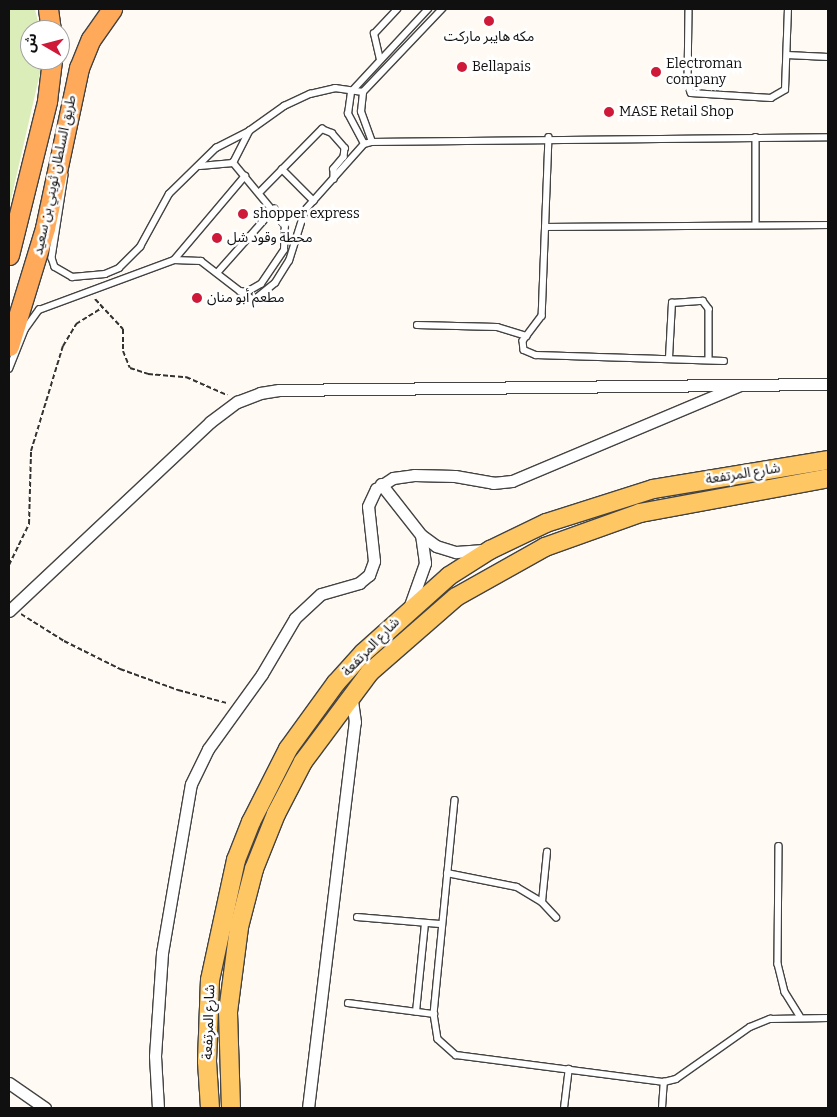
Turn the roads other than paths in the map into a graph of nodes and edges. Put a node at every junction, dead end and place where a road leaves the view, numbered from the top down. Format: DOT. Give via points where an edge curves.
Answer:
graph roads {
  1 [pos="112,9"];
  2 [pos="397,9"];
  3 [pos="428,9"];
  4 [pos="442,9"];
  5 [pos="788,9"];
  6 [pos="689,11"];
  7 [pos="376,42"];
  8 [pos="392,48"];
  9 [pos="787,55"];
  10 [pos="828,57"];
  11 [pos="380,60"];
  12 [pos="51,70"];
  13 [pos="353,88"];
  14 [pos="363,92"];
  15 [pos="68,123"];
  16 [pos="249,130"];
  17 [pos="549,137"];
  18 [pos="756,137"];
  19 [pos="828,137"];
  20 [pos="372,142"];
  21 [pos="364,144"];
  22 [pos="233,163"];
  23 [pos="200,166"];
  24 [pos="282,169"];
  25 [pos="245,176"];
  26 [pos="334,179"];
  27 [pos="260,192"];
  28 [pos="314,201"];
  29 [pos="274,209"];
  30 [pos="756,225"];
  31 [pos="828,226"];
  32 [pos="545,227"];
  33 [pos="9,255"];
  34 [pos="174,260"];
  35 [pos="218,273"];
  36 [pos="240,291"];
  37 [pos="417,325"];
  38 [pos="527,336"];
  39 [pos="9,346"];
  40 [pos="669,358"];
  41 [pos="709,360"];
  42 [pos="724,361"];
  43 [pos="9,369"];
  44 [pos="828,384"];
  45 [pos="740,385"];
  46 [pos="828,460"];
  47 [pos="828,478"];
  48 [pos="381,484"];
  49 [pos="420,535"];
  50 [pos="490,550"];
  51 [pos="409,608"];
  52 [pos="10,609"];
  53 [pos="351,694"];
  54 [pos="455,800"];
  55 [pos="779,846"];
  56 [pos="547,852"];
  57 [pos="446,873"];
  58 [pos="542,902"];
  59 [pos="357,917"];
  60 [pos="556,917"];
  61 [pos="425,923"];
  62 [pos="440,924"];
  63 [pos="348,1003"];
  64 [pos="416,1012"];
  65 [pos="434,1014"];
  66 [pos="800,1016"];
  67 [pos="828,1018"];
  68 [pos="569,1069"];
  69 [pos="664,1082"];
  70 [pos="9,1083"];
  71 [pos="45,1108"];
  72 [pos="158,1108"];
  73 [pos="210,1108"];
  74 [pos="231,1108"];
  75 [pos="308,1108"];
  76 [pos="564,1108"];
  77 [pos="662,1108"];
  1 -- 15 [label="highway, طريق السلطان ثويني بن سعيد" via="92,39 79,68"];
  2 -- 7 [label="lane" via="376,32"];
  3 -- 8 [label="lane"];
  4 -- 14 [label="lane"];
  5 -- 9 [label="lane"];
  6 -- 9 [label="lane" via="688,88 696,96 777,98 785,90"];
  7 -- 8 [label="lane"];
  7 -- 11 [label="lane"];
  8 -- 11 [label="lane"];
  9 -- 10 [label="lane"];
  11 -- 13 [label="lane"];
  12 -- 33 [label="highway, طريق السلطان ثويني بن سعيد" via="47,101"];
  13 -- 14 [label="lane"];
  13 -- 16 [label="lane" via="310,94"];
  13 -- 21 [label="lane" via="348,99 348,114"];
  14 -- 20 [label="lane" via="361,112"];
  15 -- 23 [label="lane" via="66,173 52,258 62,274 105,274 131,259 160,206"];
  15 -- 39 [label="highway, طريق السلطان ثويني بن سعيد" via="32,279"];
  16 -- 22 [label="lane"];
  16 -- 23 [label="lane" via="226,140"];
  17 -- 18 [label="lane"];
  17 -- 20 [label="lane"];
  17 -- 32 [label="lane"];
  18 -- 19 [label="lane"];
  18 -- 30 [label="lane"];
  20 -- 21 [label="lane"];
  21 -- 26 [label="lane"];
  22 -- 23 [label="lane"];
  22 -- 25 [label="lane"];
  24 -- 26 [label="lane" via="316,131 327,130 345,148 344,157 334,170"];
  24 -- 27 [label="lane"];
  24 -- 28 [label="lane"];
  25 -- 27 [label="lane"];
  25 -- 34 [label="lane"];
  26 -- 28 [label="lane"];
  27 -- 29 [label="lane"];
  28 -- 36 [label="lane" via="301,217 289,261 275,283 254,300"];
  29 -- 35 [label="lane"];
  29 -- 36 [label="lane" via="285,226 284,250 261,284 247,292"];
  30 -- 31 [label="lane"];
  30 -- 32 [label="lane"];
  32 -- 38 [label="lane" via="542,316"];
  34 -- 35 [label="lane" via="200,261"];
  34 -- 43 [label="lane" via="50,305 31,318"];
  35 -- 36 [label="lane"];
  37 -- 38 [label="lane" via="497,326"];
  38 -- 40 [label="lane" via="522,346 532,354"];
  40 -- 41 [label="lane"];
  40 -- 41 [label="lane" via="672,303 703,301 709,309"];
  41 -- 42 [label="lane"];
  44 -- 45 [label="street"];
  45 -- 48 [label="street" via="512,481 493,483 427,474 393,478"];
  45 -- 52 [label="street" via="279,390 237,402 203,429"];
  46 -- 50 [label="main road, شارع المرتفعة" via="617,498 546,523"];
  47 -- 53 [label="main road, شارع المرتفعة" via="640,513 545,547 485,578 441,608 390,652"];
  48 -- 49 [label="street"];
  48 -- 72 [label="street" via="368,506 374,561 369,575 359,583 329,590 304,609 205,753 187,798 158,996 155,1056"];
  49 -- 50 [label="street" via="445,550"];
  49 -- 51 [label="street" via="425,563"];
  50 -- 51 [label="main road, شارع المرتفعة"];
  51 -- 73 [label="main road, شارع المرتفعة" via="363,652 311,715 280,764 251,822 225,900 214,956 207,1020"];
  53 -- 74 [label="main road, شارع المرتفعة" via="288,787 264,841 246,898 228,1012"];
  53 -- 75 [label="street" via="354,722"];
  54 -- 57 [label="lane"];
  55 -- 66 [label="lane" via="778,964 785,992"];
  56 -- 58 [label="lane"];
  57 -- 58 [label="lane" via="508,884"];
  57 -- 62 [label="lane"];
  58 -- 60 [label="lane"];
  59 -- 61 [label="lane"];
  61 -- 62 [label="lane"];
  61 -- 64 [label="lane"];
  62 -- 65 [label="lane"];
  63 -- 64 [label="lane"];
  64 -- 65 [label="lane"];
  65 -- 68 [label="lane" via="438,1039 456,1056"];
  66 -- 67 [label="lane"];
  66 -- 69 [label="lane" via="770,1019 750,1027 681,1075"];
  68 -- 69 [label="lane"];
  68 -- 76 [label="lane"];
  69 -- 77 [label="lane"];
  70 -- 71 [label="street"];
}
